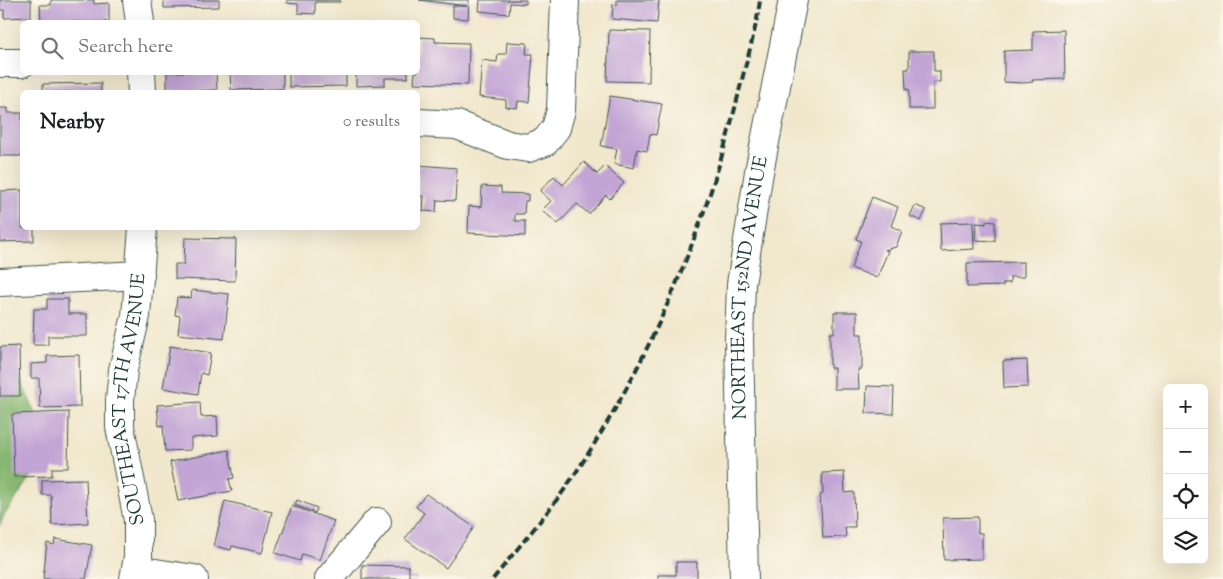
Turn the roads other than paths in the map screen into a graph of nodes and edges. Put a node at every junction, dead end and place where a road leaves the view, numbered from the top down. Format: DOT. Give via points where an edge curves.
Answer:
graph roads {
  1 [pos="137,0"];
  2 [pos="565,0"];
  3 [pos="793,0"];
  4 [pos="140,20"];
  5 [pos="0,63"];
  6 [pos="20,63"];
  7 [pos="141,75"];
  8 [pos="142,90"];
  9 [pos="420,123"];
  10 [pos="142,230"];
  11 [pos="140,275"];
  12 [pos="0,282"];
  13 [pos="377,522"];
  14 [pos="135,574"];
  15 [pos="194,579"];
  16 [pos="329,579"];
  17 [pos="744,579"];
  1 -- 4 [label="street"];
  2 -- 9 [label="street" via="560,110 556,128 545,142 528,148 508,145 457,125"];
  3 -- 17 [label="street, NORTHEAST 152ND AVENUE" via="757,181 741,284 739,340"];
  5 -- 6 [label="street"];
  7 -- 8 [label="street"];
  10 -- 11 [label="street, SOUTHEAST 17TH AVENUE"];
  11 -- 12 [label="street"];
  11 -- 14 [label="street, SOUTHEAST 17TH AVENUE" via="136,316 120,400 120,427 138,520"];
  13 -- 16 [label="street"];
  14 -- 15 [label="street"];
}
